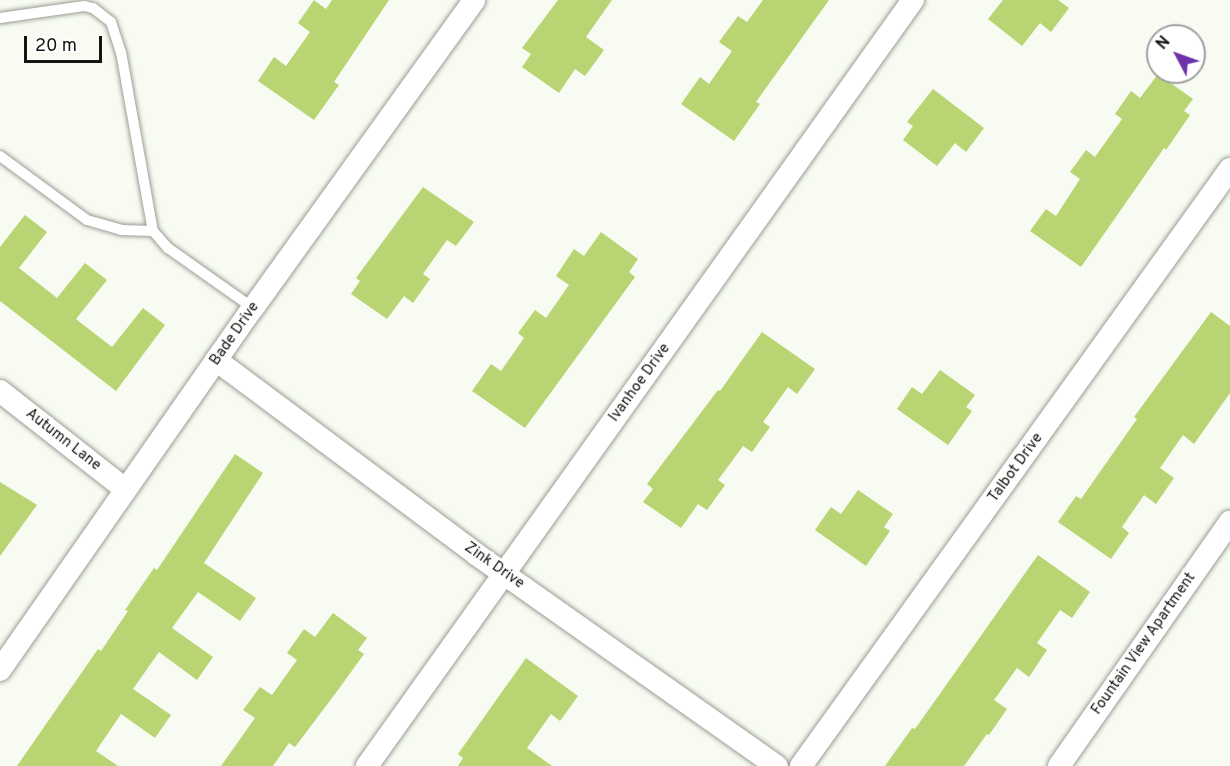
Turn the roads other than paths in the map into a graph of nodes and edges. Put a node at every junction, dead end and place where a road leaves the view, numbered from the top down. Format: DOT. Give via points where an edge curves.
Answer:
graph roads {
  1 [pos="474,0"];
  2 [pos="914,0"];
  3 [pos="0,18"];
  4 [pos="0,156"];
  5 [pos="1230,169"];
  6 [pos="153,231"];
  7 [pos="253,308"];
  8 [pos="216,360"];
  9 [pos="0,391"];
  10 [pos="125,489"];
  11 [pos="1230,522"];
  12 [pos="504,573"];
  13 [pos="0,670"];
  14 [pos="367,766"];
  15 [pos="777,766"];
  16 [pos="801,766"];
  17 [pos="1059,766"];
  1 -- 7 [label="street, Bade Drive"];
  2 -- 12 [label="street, Ivanhoe Drive"];
  3 -- 6 [label="lane" via="84,6 111,22 121,52"];
  4 -- 6 [label="lane" via="87,220 121,230"];
  5 -- 16 [label="street, Talbot Drive"];
  6 -- 7 [label="lane" via="168,248"];
  7 -- 8 [label="street, Bade Drive"];
  8 -- 10 [label="street, Bade Drive"];
  8 -- 12 [label="street, Zink Drive"];
  9 -- 10 [label="street, Autumn Lane"];
  10 -- 13 [label="street, Bade Drive"];
  11 -- 17 [label="street, Fountain View Apartment"];
  12 -- 14 [label="street, Ivanhoe Drive"];
  12 -- 15 [label="street, Zink Drive"];
}
